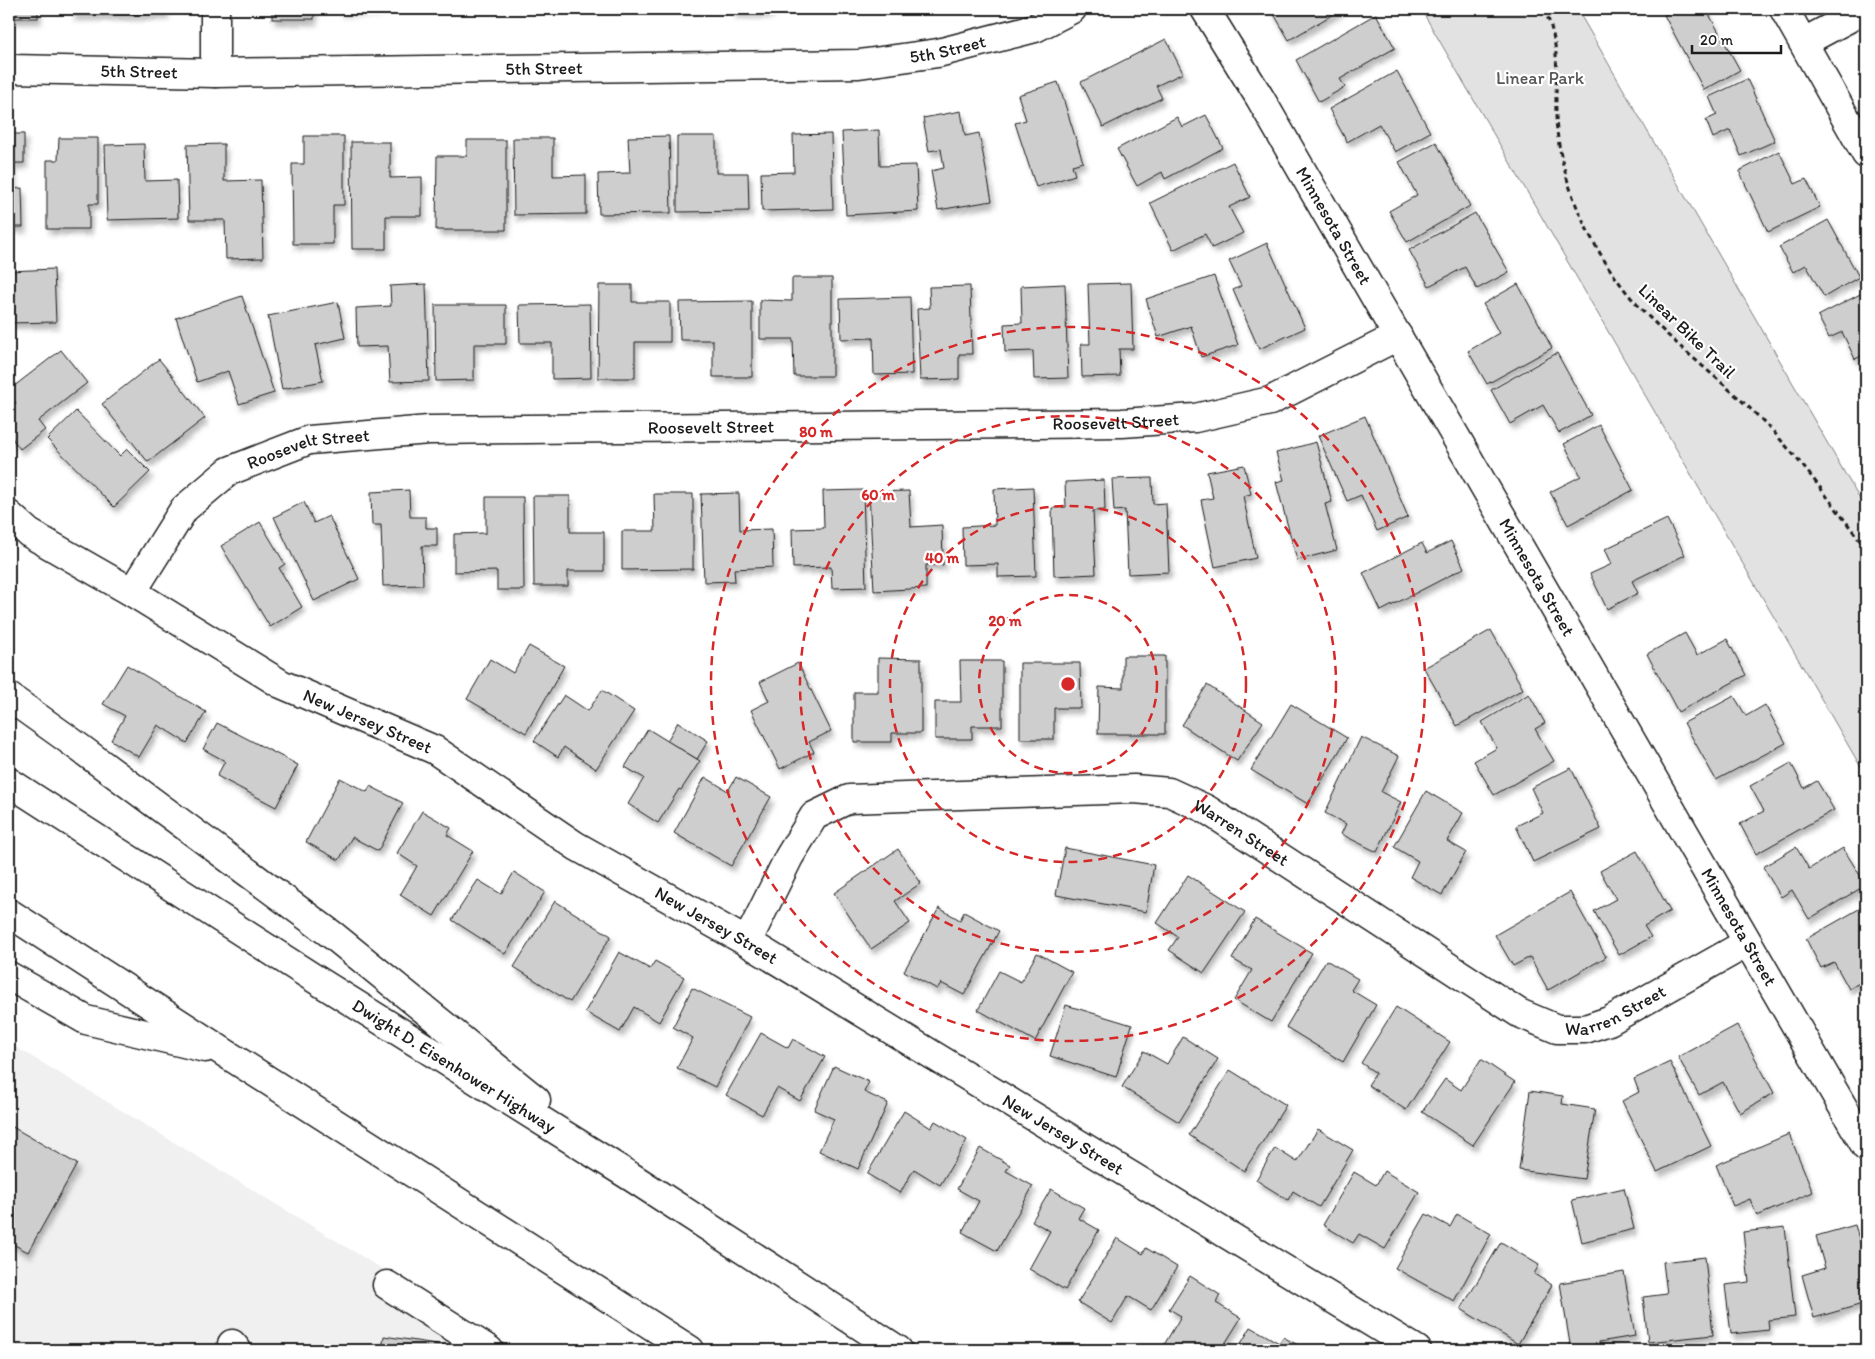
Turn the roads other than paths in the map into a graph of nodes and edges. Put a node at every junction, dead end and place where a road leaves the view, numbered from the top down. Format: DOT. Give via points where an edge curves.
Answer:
graph roads {
  1 [pos="216,9"];
  2 [pos="1072,9"];
  3 [pos="1205,9"];
  4 [pos="1784,9"];
  5 [pos="1866,9"];
  6 [pos="1804,42"];
  7 [pos="9,69"];
  8 [pos="215,73"];
  9 [pos="1866,154"];
  10 [pos="1398,336"];
  11 [pos="9,515"];
  12 [pos="132,592"];
  13 [pos="9,697"];
  14 [pos="9,782"];
  15 [pos="9,913"];
  16 [pos="748,942"];
  17 [pos="1747,944"];
  18 [pos="9,976"];
  19 [pos="224,1053"];
  20 [pos="1866,1147"];
  21 [pos="633,1178"];
  22 [pos="387,1285"];
  23 [pos="845,1315"];
  24 [pos="675,1343"];
  25 [pos="489,1350"];
  26 [pos="690,1350"];
  27 [pos="898,1350"];
  28 [pos="909,1350"];
  29 [pos="1417,1350"];
  1 -- 8 [label="main road"];
  2 -- 8 [label="main road, 5th Street" via="1034,28 938,52 859,64"];
  3 -- 10 [label="main road, Minnesota Street"];
  4 -- 6 [label="main road"];
  5 -- 6 [label="main road"];
  6 -- 9 [label="main road"];
  7 -- 8 [label="main road, 5th Street"];
  10 -- 12 [label="main road, Roosevelt Street" via="1270,401 1195,418 1122,423 429,430 309,440 221,477 184,509"];
  10 -- 17 [label="main road, Minnesota Street"];
  11 -- 12 [label="main road, New Jersey Street" via="29,533"];
  12 -- 16 [label="main road, New Jersey Street" via="281,684 435,750 576,846"];
  13 -- 21 [label="main road" via="335,937"];
  14 -- 21 [label="main road, Dwight D. Eisenhower Highway"];
  15 -- 19 [label="main road"];
  16 -- 17 [label="main road, Warren Street" via="788,857 814,816 849,799 1134,789 1169,792 1206,809 1519,1013 1557,1029 1585,1030 1609,1021"];
  16 -- 29 [label="main road, New Jersey Street"];
  17 -- 20 [label="main road, Minnesota Street"];
  18 -- 19 [label="main road" via="86,1020"];
  19 -- 24 [label="main road"];
  21 -- 23 [label="main road, Dwight D. Eisenhower Highway"];
  22 -- 25 [label="main road"];
  23 -- 27 [label="main road, Dwight D. Eisenhower Highway"];
  23 -- 28 [label="main road"];
  24 -- 26 [label="main road"];
}
